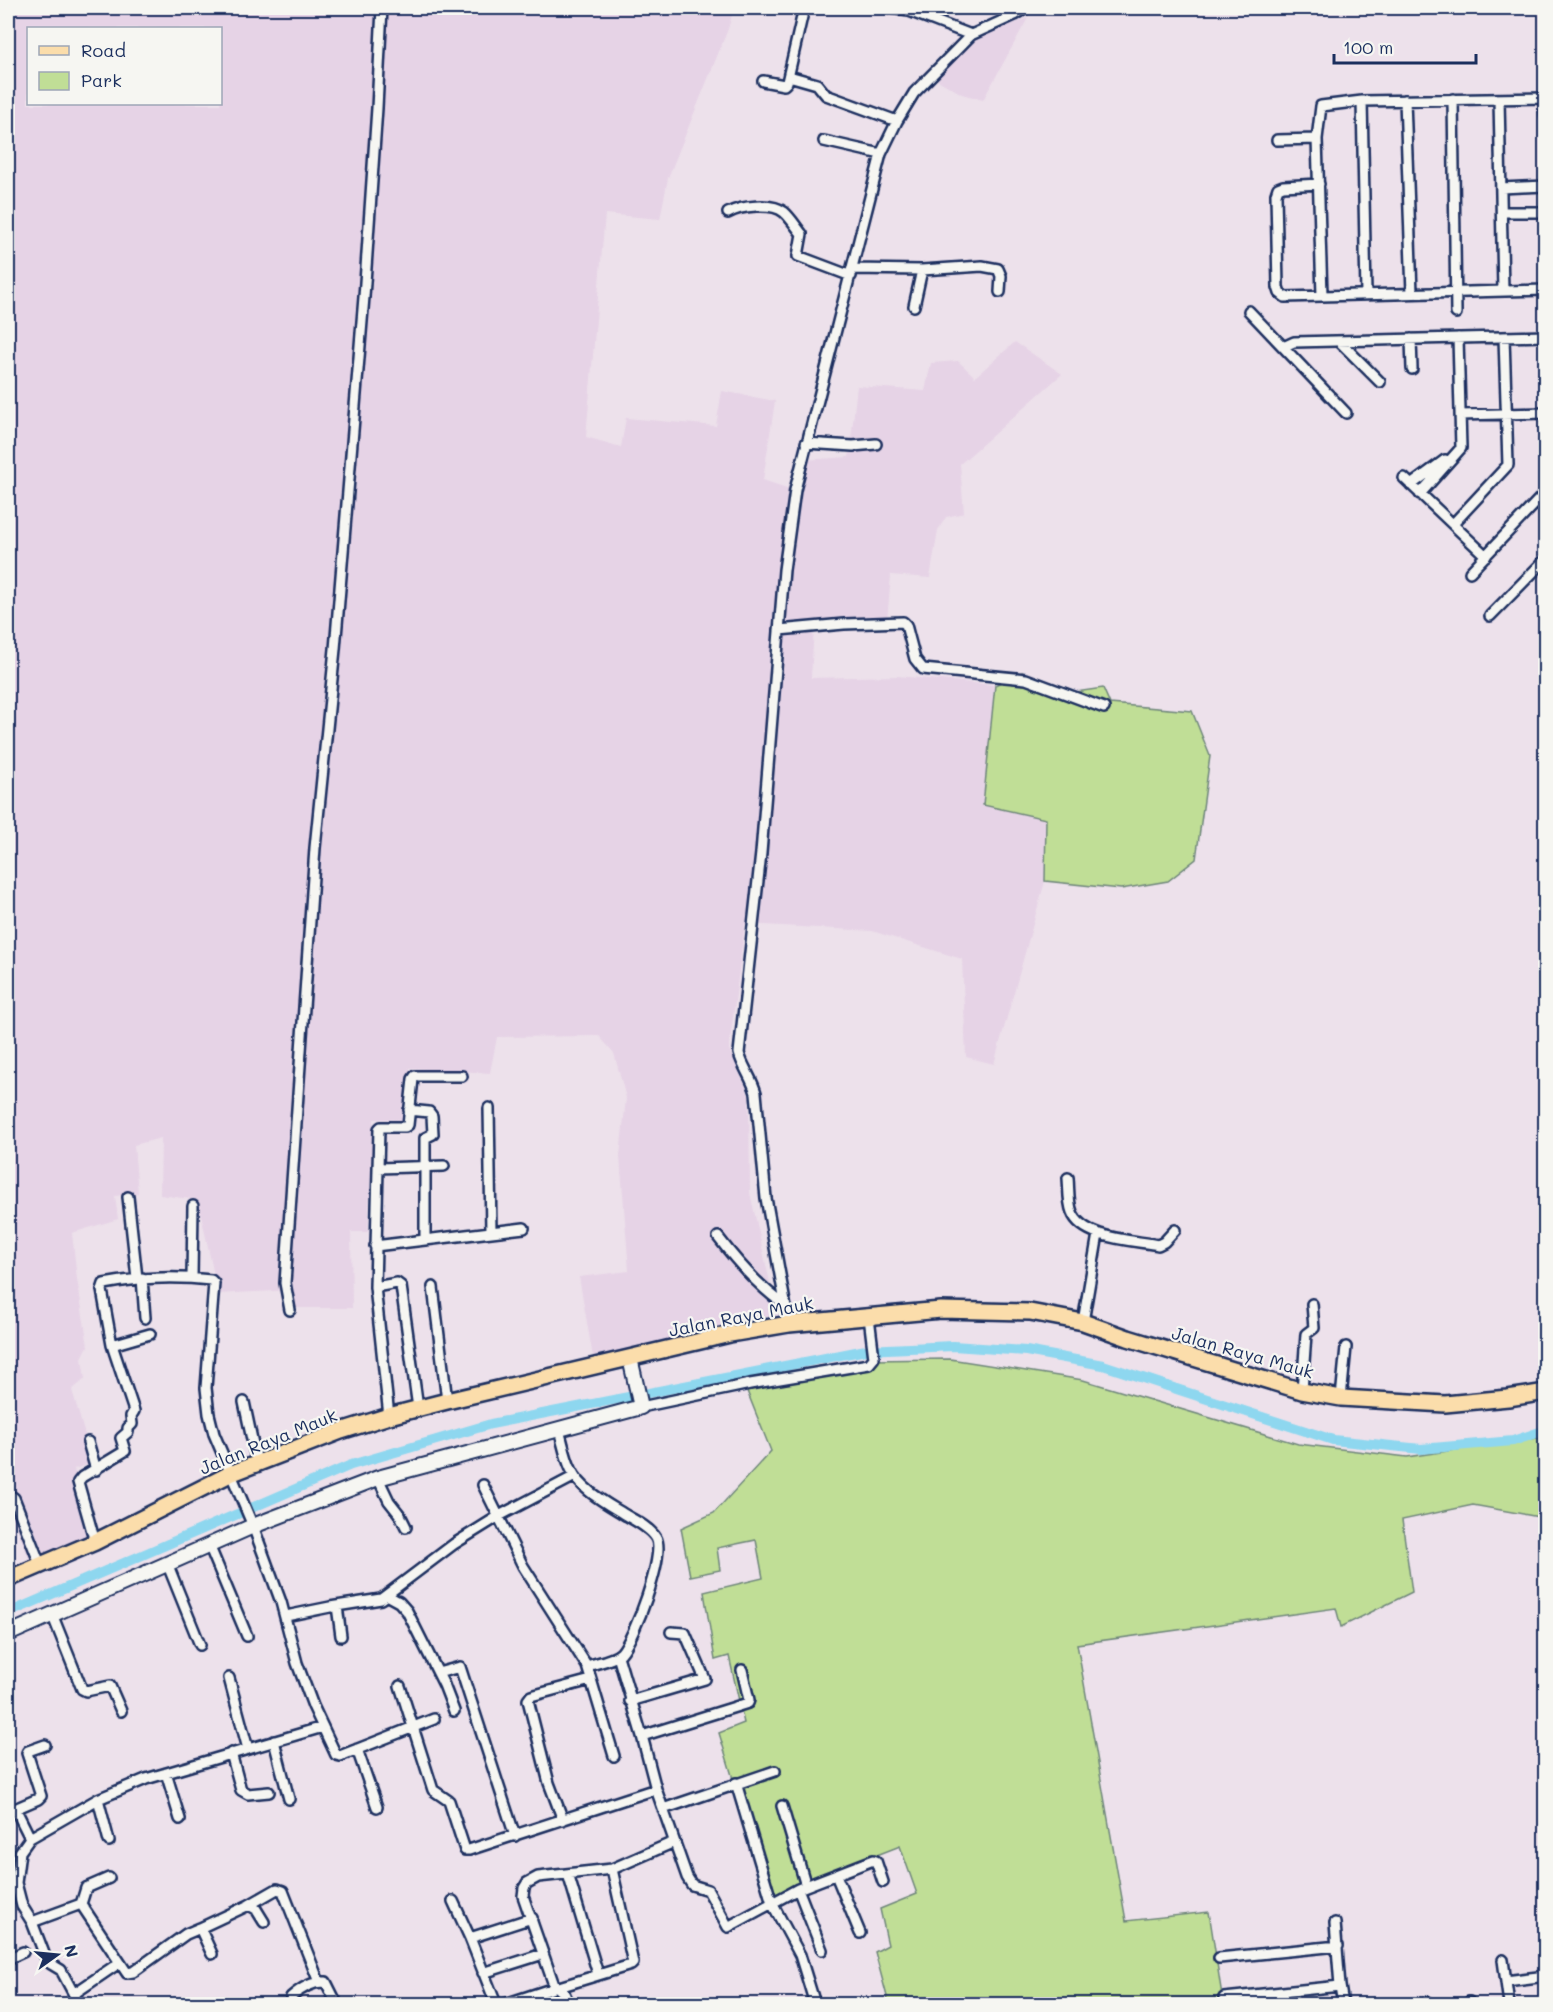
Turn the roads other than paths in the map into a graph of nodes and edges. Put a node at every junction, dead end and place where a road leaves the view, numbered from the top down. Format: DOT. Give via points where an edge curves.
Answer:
graph roads {
  1 [pos="382,8"];
  2 [pos="804,8"];
  3 [pos="891,8"];
  4 [pos="1026,8"];
  5 [pos="971,35"];
  6 [pos="789,76"];
  7 [pos="763,81"];
  8 [pos="1545,98"];
  9 [pos="1453,99"];
  10 [pos="1499,99"];
  11 [pos="1405,100"];
  12 [pos="1362,101"];
  13 [pos="1545,117"];
  14 [pos="897,121"];
  15 [pos="1317,139"];
  16 [pos="1277,140"];
  17 [pos="824,141"];
  18 [pos="881,154"];
  19 [pos="1319,184"];
  20 [pos="1545,186"];
  21 [pos="1501,188"];
  22 [pos="1502,212"];
  23 [pos="1545,212"];
  24 [pos="728,213"];
  25 [pos="922,270"];
  26 [pos="852,273"];
  27 [pos="1545,290"];
  28 [pos="1503,291"];
  29 [pos="1000,292"];
  30 [pos="1456,292"];
  31 [pos="1412,293"];
  32 [pos="1366,294"];
  33 [pos="1322,295"];
  34 [pos="914,306"];
  35 [pos="1248,311"];
  36 [pos="1456,313"];
  37 [pos="1545,336"];
  38 [pos="1504,337"];
  39 [pos="1458,338"];
  40 [pos="1411,339"];
  41 [pos="1339,341"];
  42 [pos="1283,347"];
  43 [pos="1412,369"];
  44 [pos="1380,382"];
  45 [pos="1346,413"];
  46 [pos="1545,413"];
  47 [pos="1506,414"];
  48 [pos="1460,415"];
  49 [pos="806,443"];
  50 [pos="876,444"];
  51 [pos="1461,447"];
  52 [pos="1404,478"];
  53 [pos="1412,485"];
  54 [pos="1545,492"];
  55 [pos="1420,494"];
  56 [pos="1453,524"];
  57 [pos="1486,556"];
  58 [pos="1545,559"];
  59 [pos="1470,572"];
  60 [pos="1490,616"];
  61 [pos="779,630"];
  62 [pos="1104,708"];
  63 [pos="462,1076"];
  64 [pos="489,1108"];
  65 [pos="409,1110"];
  66 [pos="444,1166"];
  67 [pos="425,1167"];
  68 [pos="378,1168"];
  69 [pos="1068,1178"];
  70 [pos="128,1197"];
  71 [pos="193,1206"];
  72 [pos="524,1228"];
  73 [pos="1175,1230"];
  74 [pos="491,1232"];
  75 [pos="1098,1234"];
  76 [pos="718,1237"];
  77 [pos="425,1240"];
  78 [pos="375,1246"];
  79 [pos="140,1278"];
  80 [pos="192,1278"];
  81 [pos="375,1287"];
  82 [pos="433,1287"];
  83 [pos="1312,1304"];
  84 [pos="785,1305"];
  85 [pos="290,1310"];
  86 [pos="145,1318"];
  87 [pos="869,1321"];
  88 [pos="1083,1322"];
  89 [pos="789,1324"];
  90 [pos="150,1334"];
  91 [pos="112,1345"];
  92 [pos="1346,1347"];
  93 [pos="631,1363"];
  94 [pos="1302,1391"];
  95 [pos="1545,1392"];
  96 [pos="1341,1398"];
  97 [pos="447,1401"];
  98 [pos="244,1402"];
  99 [pos="640,1403"];
  100 [pos="418,1408"];
  101 [pos="389,1416"];
  102 [pos="559,1430"];
  103 [pos="88,1442"];
  104 [pos="257,1463"];
  105 [pos="96,1470"];
  106 [pos="575,1476"];
  107 [pos="233,1478"];
  108 [pos="378,1478"];
  109 [pos="483,1485"];
  110 [pos="8,1494"];
  111 [pos="499,1515"];
  112 [pos="251,1523"];
  113 [pos="406,1527"];
  114 [pos="95,1542"];
  115 [pos="208,1545"];
  116 [pos="167,1563"];
  117 [pos="40,1564"];
  118 [pos="8,1579"];
  119 [pos="388,1596"];
  120 [pos="337,1606"];
  121 [pos="52,1614"];
  122 [pos="286,1616"];
  123 [pos="671,1632"];
  124 [pos="8,1634"];
  125 [pos="248,1636"];
  126 [pos="341,1636"];
  127 [pos="200,1645"];
  128 [pos="618,1656"];
  129 [pos="586,1666"];
  130 [pos="742,1670"];
  131 [pos="438,1673"];
  132 [pos="229,1678"];
  133 [pos="591,1680"];
  134 [pos="400,1686"];
  135 [pos="630,1701"];
  136 [pos="121,1712"];
  137 [pos="454,1712"];
  138 [pos="434,1719"];
  139 [pos="323,1727"];
  140 [pos="412,1728"];
  141 [pos="642,1736"];
  142 [pos="274,1741"];
  143 [pos="45,1745"];
  144 [pos="248,1749"];
  145 [pos="357,1749"];
  146 [pos="231,1753"];
  147 [pos="614,1756"];
  148 [pos="775,1771"];
  149 [pos="166,1773"];
  150 [pos="736,1783"];
  151 [pos="656,1789"];
  152 [pos="268,1792"];
  153 [pos="98,1799"];
  154 [pos="290,1799"];
  155 [pos="782,1806"];
  156 [pos="377,1807"];
  157 [pos="663,1809"];
  158 [pos="12,1811"];
  159 [pos="180,1819"];
  160 [pos="563,1820"];
  161 [pos="515,1836"];
  162 [pos="30,1838"];
  163 [pos="109,1840"];
  164 [pos="674,1842"];
  165 [pos="612,1869"];
  166 [pos="568,1874"];
  167 [pos="836,1875"];
  168 [pos="109,1878"];
  169 [pos="883,1882"];
  170 [pos="802,1888"];
  171 [pos="453,1901"];
  172 [pos="772,1903"];
  173 [pos="81,1904"];
  174 [pos="249,1905"];
  175 [pos="531,1918"];
  176 [pos="32,1922"];
  177 [pos="264,1922"];
  178 [pos="1335,1923"];
  179 [pos="200,1928"];
  180 [pos="860,1933"];
  181 [pos="470,1938"];
  182 [pos="1338,1946"];
  183 [pos="822,1950"];
  184 [pos="23,1952"];
  185 [pos="212,1954"];
  186 [pos="543,1954"];
  187 [pos="1219,1958"];
  188 [pos="8,1959"];
  189 [pos="1503,1960"];
  190 [pos="119,1963"];
  191 [pos="483,1973"];
  192 [pos="598,1974"];
  193 [pos="1545,1976"];
  194 [pos="1506,1981"];
  195 [pos="319,1982"];
  196 [pos="556,1986"];
  197 [pos="1340,1986"];
  198 [pos="75,1993"];
  199 [pos="1224,1998"];
  200 [pos="79,2004"];
  201 [pos="291,2004"];
  202 [pos="337,2004"];
  203 [pos="496,2004"];
  204 [pos="505,2004"];
  205 [pos="569,2004"];
  206 [pos="815,2004"];
  207 [pos="1343,2004"];
  208 [pos="1509,2004"];
  1 -- 85 [label="street" via="363,309 315,848 285,1284"];
  2 -- 6 [label="street"];
  3 -- 5 [label="street"];
  4 -- 5 [label="street"];
  5 -- 14 [label="street" via="914,93"];
  6 -- 7 [label="street" via="784,85"];
  6 -- 14 [label="street" via="817,84 826,95"];
  8 -- 10 [label="street"];
  8 -- 13 [label="street"];
  9 -- 10 [label="street"];
  9 -- 11 [label="street"];
  9 -- 30 [label="street"];
  10 -- 21 [label="street"];
  11 -- 12 [label="street"];
  11 -- 31 [label="street"];
  12 -- 15 [label="street" via="1321,106"];
  12 -- 32 [label="street"];
  14 -- 18 [label="street"];
  15 -- 16 [label="street"];
  15 -- 19 [label="street"];
  17 -- 18 [label="street"];
  18 -- 26 [label="street"];
  19 -- 33 [label="street"];
  19 -- 33 [label="street" via="1278,188 1278,287 1285,297"];
  20 -- 21 [label="street"];
  21 -- 22 [label="street"];
  22 -- 23 [label="street"];
  22 -- 28 [label="street"];
  24 -- 26 [label="street" via="742,208 779,208 802,234 798,256"];
  25 -- 26 [label="street"];
  25 -- 29 [label="street" via="982,266 998,269"];
  25 -- 34 [label="street"];
  26 -- 49 [label="street"];
  27 -- 28 [label="street"];
  28 -- 30 [label="street"];
  30 -- 31 [label="street"];
  30 -- 36 [label="street"];
  31 -- 32 [label="street"];
  32 -- 33 [label="street"];
  35 -- 42 [label="street"];
  37 -- 38 [label="street"];
  38 -- 39 [label="street"];
  38 -- 47 [label="street"];
  39 -- 40 [label="street"];
  39 -- 48 [label="street"];
  40 -- 41 [label="street"];
  40 -- 43 [label="street"];
  41 -- 42 [label="street" via="1294,342"];
  41 -- 44 [label="street"];
  42 -- 45 [label="street"];
  46 -- 47 [label="street"];
  47 -- 48 [label="street"];
  47 -- 56 [label="street" via="1508,465"];
  48 -- 51 [label="street"];
  49 -- 50 [label="street"];
  49 -- 61 [label="street" via="795,490"];
  51 -- 53 [label="street"];
  51 -- 55 [label="street"];
  52 -- 53 [label="street"];
  53 -- 55 [label="street"];
  54 -- 57 [label="street"];
  55 -- 56 [label="street"];
  56 -- 57 [label="street"];
  57 -- 59 [label="street"];
  58 -- 60 [label="street"];
  61 -- 62 [label="street" via="903,622 915,659 923,669 1026,679"];
  61 -- 84 [label="street" via="761,854 739,1053 756,1093 766,1198"];
  63 -- 65 [label="street" via="415,1076"];
  64 -- 74 [label="street"];
  65 -- 67 [label="street" via="432,1114 433,1134 425,1138"];
  65 -- 68 [label="street" via="408,1126 379,1129"];
  66 -- 67 [label="street"];
  67 -- 68 [label="street"];
  67 -- 77 [label="street"];
  68 -- 78 [label="street"];
  69 -- 75 [label="street" via="1072,1213 1082,1226"];
  70 -- 79 [label="street"];
  71 -- 80 [label="street"];
  72 -- 74 [label="street"];
  73 -- 75 [label="street" via="1158,1245"];
  74 -- 77 [label="street"];
  75 -- 88 [label="street"];
  76 -- 84 [label="street" via="738,1263"];
  77 -- 78 [label="street"];
  78 -- 81 [label="street"];
  79 -- 80 [label="street"];
  79 -- 86 [label="street"];
  79 -- 91 [label="street" via="104,1284"];
  80 -- 107 [label="street" via="214,1283 209,1414"];
  81 -- 100 [label="street" via="398,1283 401,1286"];
  81 -- 101 [label="street"];
  82 -- 97 [label="street"];
  83 -- 94 [label="street" via="1314,1328 1306,1334"];
  84 -- 89 [label="street"];
  87 -- 88 [label="main road, Jalan Raya Mauk" via="941,1310 1005,1311"];
  87 -- 89 [label="main road, Jalan Raya Mauk"];
  87 -- 99 [label="street" via="874,1354 869,1364"];
  88 -- 94 [label="main road, Jalan Raya Mauk"];
  89 -- 93 [label="main road, Jalan Raya Mauk" via="730,1334"];
  90 -- 91 [label="street"];
  91 -- 105 [label="street" via="134,1411 132,1424 121,1438 125,1451"];
  92 -- 96 [label="street"];
  93 -- 97 [label="main road, Jalan Raya Mauk"];
  93 -- 99 [label="street"];
  94 -- 96 [label="main road, Jalan Raya Mauk"];
  95 -- 96 [label="main road, Jalan Raya Mauk" via="1445,1404"];
  97 -- 100 [label="main road, Jalan Raya Mauk"];
  98 -- 104 [label="street"];
  99 -- 102 [label="street"];
  100 -- 101 [label="main road, Jalan Raya Mauk"];
  101 -- 104 [label="main road, Jalan Raya Mauk"];
  102 -- 106 [label="street"];
  102 -- 108 [label="street"];
  103 -- 105 [label="street"];
  104 -- 107 [label="main road, Jalan Raya Mauk"];
  105 -- 114 [label="street" via="79,1480 78,1485"];
  106 -- 111 [label="street"];
  106 -- 128 [label="street" via="657,1540 652,1582 630,1639"];
  107 -- 112 [label="street"];
  107 -- 114 [label="main road, Jalan Raya Mauk"];
  108 -- 112 [label="street"];
  108 -- 113 [label="street"];
  109 -- 111 [label="street"];
  110 -- 117 [label="street" via="14,1498"];
  111 -- 119 [label="street" via="454,1544"];
  111 -- 129 [label="street" via="523,1566"];
  112 -- 115 [label="street"];
  112 -- 122 [label="street"];
  114 -- 117 [label="main road, Jalan Raya Mauk"];
  115 -- 116 [label="street"];
  115 -- 125 [label="street"];
  116 -- 121 [label="street"];
  116 -- 127 [label="street"];
  117 -- 118 [label="main road, Jalan Raya Mauk"];
  119 -- 120 [label="street" via="373,1602"];
  119 -- 131 [label="street" via="407,1611"];
  120 -- 122 [label="street"];
  120 -- 126 [label="street"];
  121 -- 124 [label="street"];
  121 -- 136 [label="street" via="81,1689 110,1686"];
  122 -- 139 [label="street" via="297,1663"];
  123 -- 135 [label="street" via="685,1633 705,1679"];
  128 -- 129 [label="street"];
  128 -- 135 [label="street"];
  129 -- 133 [label="street"];
  130 -- 141 [label="street" via="748,1703"];
  131 -- 137 [label="street"];
  131 -- 161 [label="street" via="460,1667"];
  132 -- 144 [label="street"];
  133 -- 147 [label="street"];
  133 -- 160 [label="street" via="528,1700 549,1784"];
  134 -- 140 [label="street"];
  135 -- 141 [label="street"];
  138 -- 140 [label="street"];
  139 -- 142 [label="street"];
  139 -- 145 [label="street" via="336,1755"];
  140 -- 145 [label="street"];
  140 -- 161 [label="street" via="433,1790 448,1801 465,1850"];
  141 -- 151 [label="street"];
  142 -- 144 [label="street"];
  142 -- 154 [label="street"];
  143 -- 158 [label="street" via="27,1753 41,1796"];
  144 -- 146 [label="street"];
  145 -- 156 [label="street"];
  146 -- 149 [label="street"];
  146 -- 152 [label="street" via="241,1790 248,1794"];
  148 -- 150 [label="street"];
  149 -- 153 [label="street"];
  149 -- 159 [label="street"];
  150 -- 157 [label="street"];
  150 -- 172 [label="street"];
  151 -- 157 [label="street"];
  151 -- 160 [label="street"];
  153 -- 162 [label="street"];
  153 -- 163 [label="street"];
  155 -- 170 [label="street"];
  157 -- 164 [label="street"];
  158 -- 162 [label="street"];
  160 -- 161 [label="street"];
  162 -- 176 [label="street" via="20,1852 16,1883 22,1906"];
  164 -- 165 [label="street"];
  164 -- 172 [label="street" via="689,1882 708,1890 728,1927"];
  165 -- 166 [label="street"];
  165 -- 192 [label="street" via="634,1960 631,1965"];
  166 -- 175 [label="street" via="538,1877 527,1883 523,1896"];
  166 -- 192 [label="street"];
  167 -- 169 [label="street" via="873,1860"];
  167 -- 170 [label="street"];
  167 -- 180 [label="street"];
  168 -- 173 [label="street" via="86,1888"];
  170 -- 172 [label="street"];
  170 -- 183 [label="street"];
  171 -- 181 [label="street"];
  172 -- 206 [label="street" via="800,1955"];
  173 -- 176 [label="street"];
  173 -- 190 [label="street"];
  174 -- 177 [label="street"];
  174 -- 179 [label="street"];
  174 -- 195 [label="street" via="276,1889 284,1891"];
  175 -- 181 [label="street"];
  175 -- 186 [label="street"];
  176 -- 198 [label="street" via="45,1956 61,1970"];
  178 -- 182 [label="street"];
  179 -- 185 [label="street"];
  179 -- 190 [label="street" via="133,1972 127,1973"];
  181 -- 191 [label="street"];
  182 -- 187 [label="street"];
  182 -- 197 [label="street"];
  184 -- 188 [label="street"];
  186 -- 191 [label="street"];
  186 -- 196 [label="street"];
  189 -- 194 [label="street"];
  190 -- 198 [label="street"];
  191 -- 203 [label="street"];
  192 -- 196 [label="street"];
  193 -- 194 [label="street"];
  194 -- 208 [label="street"];
  195 -- 201 [label="street" via="292,1995"];
  195 -- 202 [label="street" via="326,1982"];
  196 -- 204 [label="street"];
  196 -- 205 [label="street"];
  197 -- 199 [label="street"];
  197 -- 207 [label="street"];
  198 -- 200 [label="street"];
}
